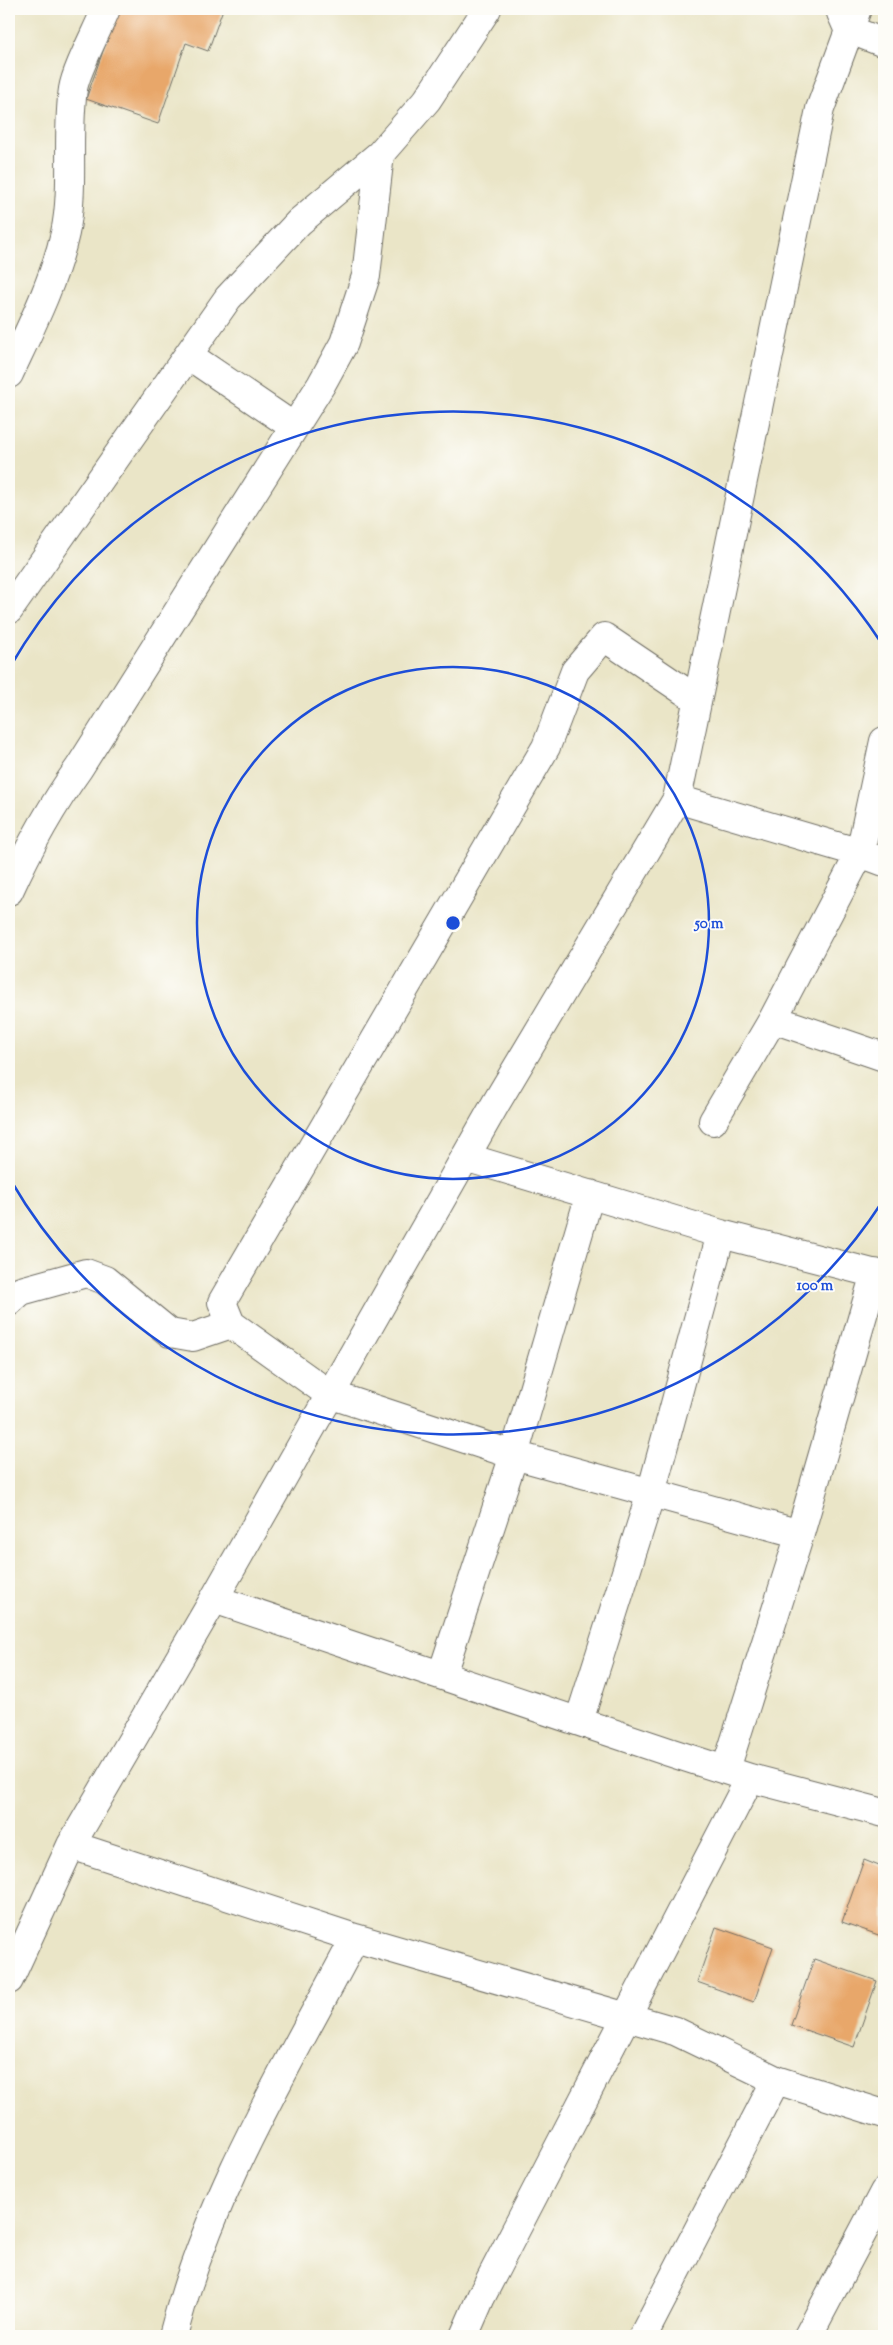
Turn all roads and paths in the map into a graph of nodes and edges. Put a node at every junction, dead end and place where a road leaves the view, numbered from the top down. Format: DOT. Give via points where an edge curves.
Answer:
graph roads {
  1 [pos="106,9"];
  2 [pos="487,9"];
  3 [pos="848,15"];
  4 [pos="884,43"];
  5 [pos="380,154"];
  6 [pos="188,355"];
  7 [pos="9,374"];
  8 [pos="294,427"];
  9 [pos="9,610"];
  10 [pos="696,699"];
  11 [pos="884,741"];
  12 [pos="677,799"];
  13 [pos="872,857"];
  14 [pos="9,891"];
  15 [pos="773,1019"];
  16 [pos="884,1057"];
  17 [pos="713,1121"];
  18 [pos="465,1157"];
  19 [pos="590,1194"];
  20 [pos="721,1234"];
  21 [pos="880,1274"];
  22 [pos="9,1302"];
  23 [pos="231,1324"];
  24 [pos="329,1394"];
  25 [pos="514,1455"];
  26 [pos="651,1493"];
  27 [pos="800,1534"];
  28 [pos="214,1599"];
  29 [pos="442,1674"];
  30 [pos="579,1721"];
  31 [pos="738,1773"];
  32 [pos="884,1813"];
  33 [pos="71,1845"];
  34 [pos="355,1938"];
  35 [pos="9,1980"];
  36 [pos="625,2018"];
  37 [pos="776,2080"];
  38 [pos="884,2114"];
  39 [pos="884,2192"];
  40 [pos="173,2336"];
  41 [pos="464,2336"];
  42 [pos="643,2336"];
  43 [pos="808,2336"];
  1 -- 7 [label="street" via="74,87 68,131 70,180 65,233 40,309"];
  2 -- 5 [label="street" via="427,100"];
  3 -- 4 [label="street"];
  3 -- 10 [label="street" via="816,125"];
  5 -- 6 [label="street" via="299,222 228,298"];
  5 -- 8 [label="street" via="366,276 344,343"];
  6 -- 8 [label="street"];
  6 -- 9 [label="street"];
  8 -- 14 [label="street" via="79,768 53,804 28,847"];
  10 -- 12 [label="street" via="690,746"];
  10 -- 23 [label="street" via="604,637 575,671 546,747 222,1302"];
  11 -- 13 [label="street"];
  12 -- 13 [label="street"];
  12 -- 18 [label="street"];
  13 -- 15 [label="street"];
  15 -- 16 [label="street"];
  15 -- 17 [label="street"];
  18 -- 19 [label="street"];
  18 -- 24 [label="street"];
  19 -- 20 [label="street"];
  19 -- 25 [label="street"];
  20 -- 21 [label="street"];
  20 -- 26 [label="street"];
  21 -- 27 [label="street"];
  22 -- 23 [label="street" via="21,1291 86,1273 105,1280 170,1332 193,1338"];
  23 -- 24 [label="street"];
  24 -- 25 [label="street"];
  24 -- 28 [label="street"];
  25 -- 26 [label="street"];
  25 -- 29 [label="street"];
  26 -- 27 [label="street"];
  26 -- 30 [label="street"];
  27 -- 31 [label="street"];
  28 -- 29 [label="street"];
  28 -- 33 [label="street"];
  29 -- 30 [label="street"];
  30 -- 31 [label="street"];
  31 -- 32 [label="street"];
  31 -- 36 [label="street"];
  33 -- 34 [label="street"];
  33 -- 35 [label="street"];
  34 -- 36 [label="street"];
  34 -- 40 [label="street" via="234,2165"];
  36 -- 37 [label="street" via="675,2031"];
  36 -- 41 [label="street"];
  37 -- 38 [label="street"];
  37 -- 42 [label="street"];
  39 -- 43 [label="street"];
}
